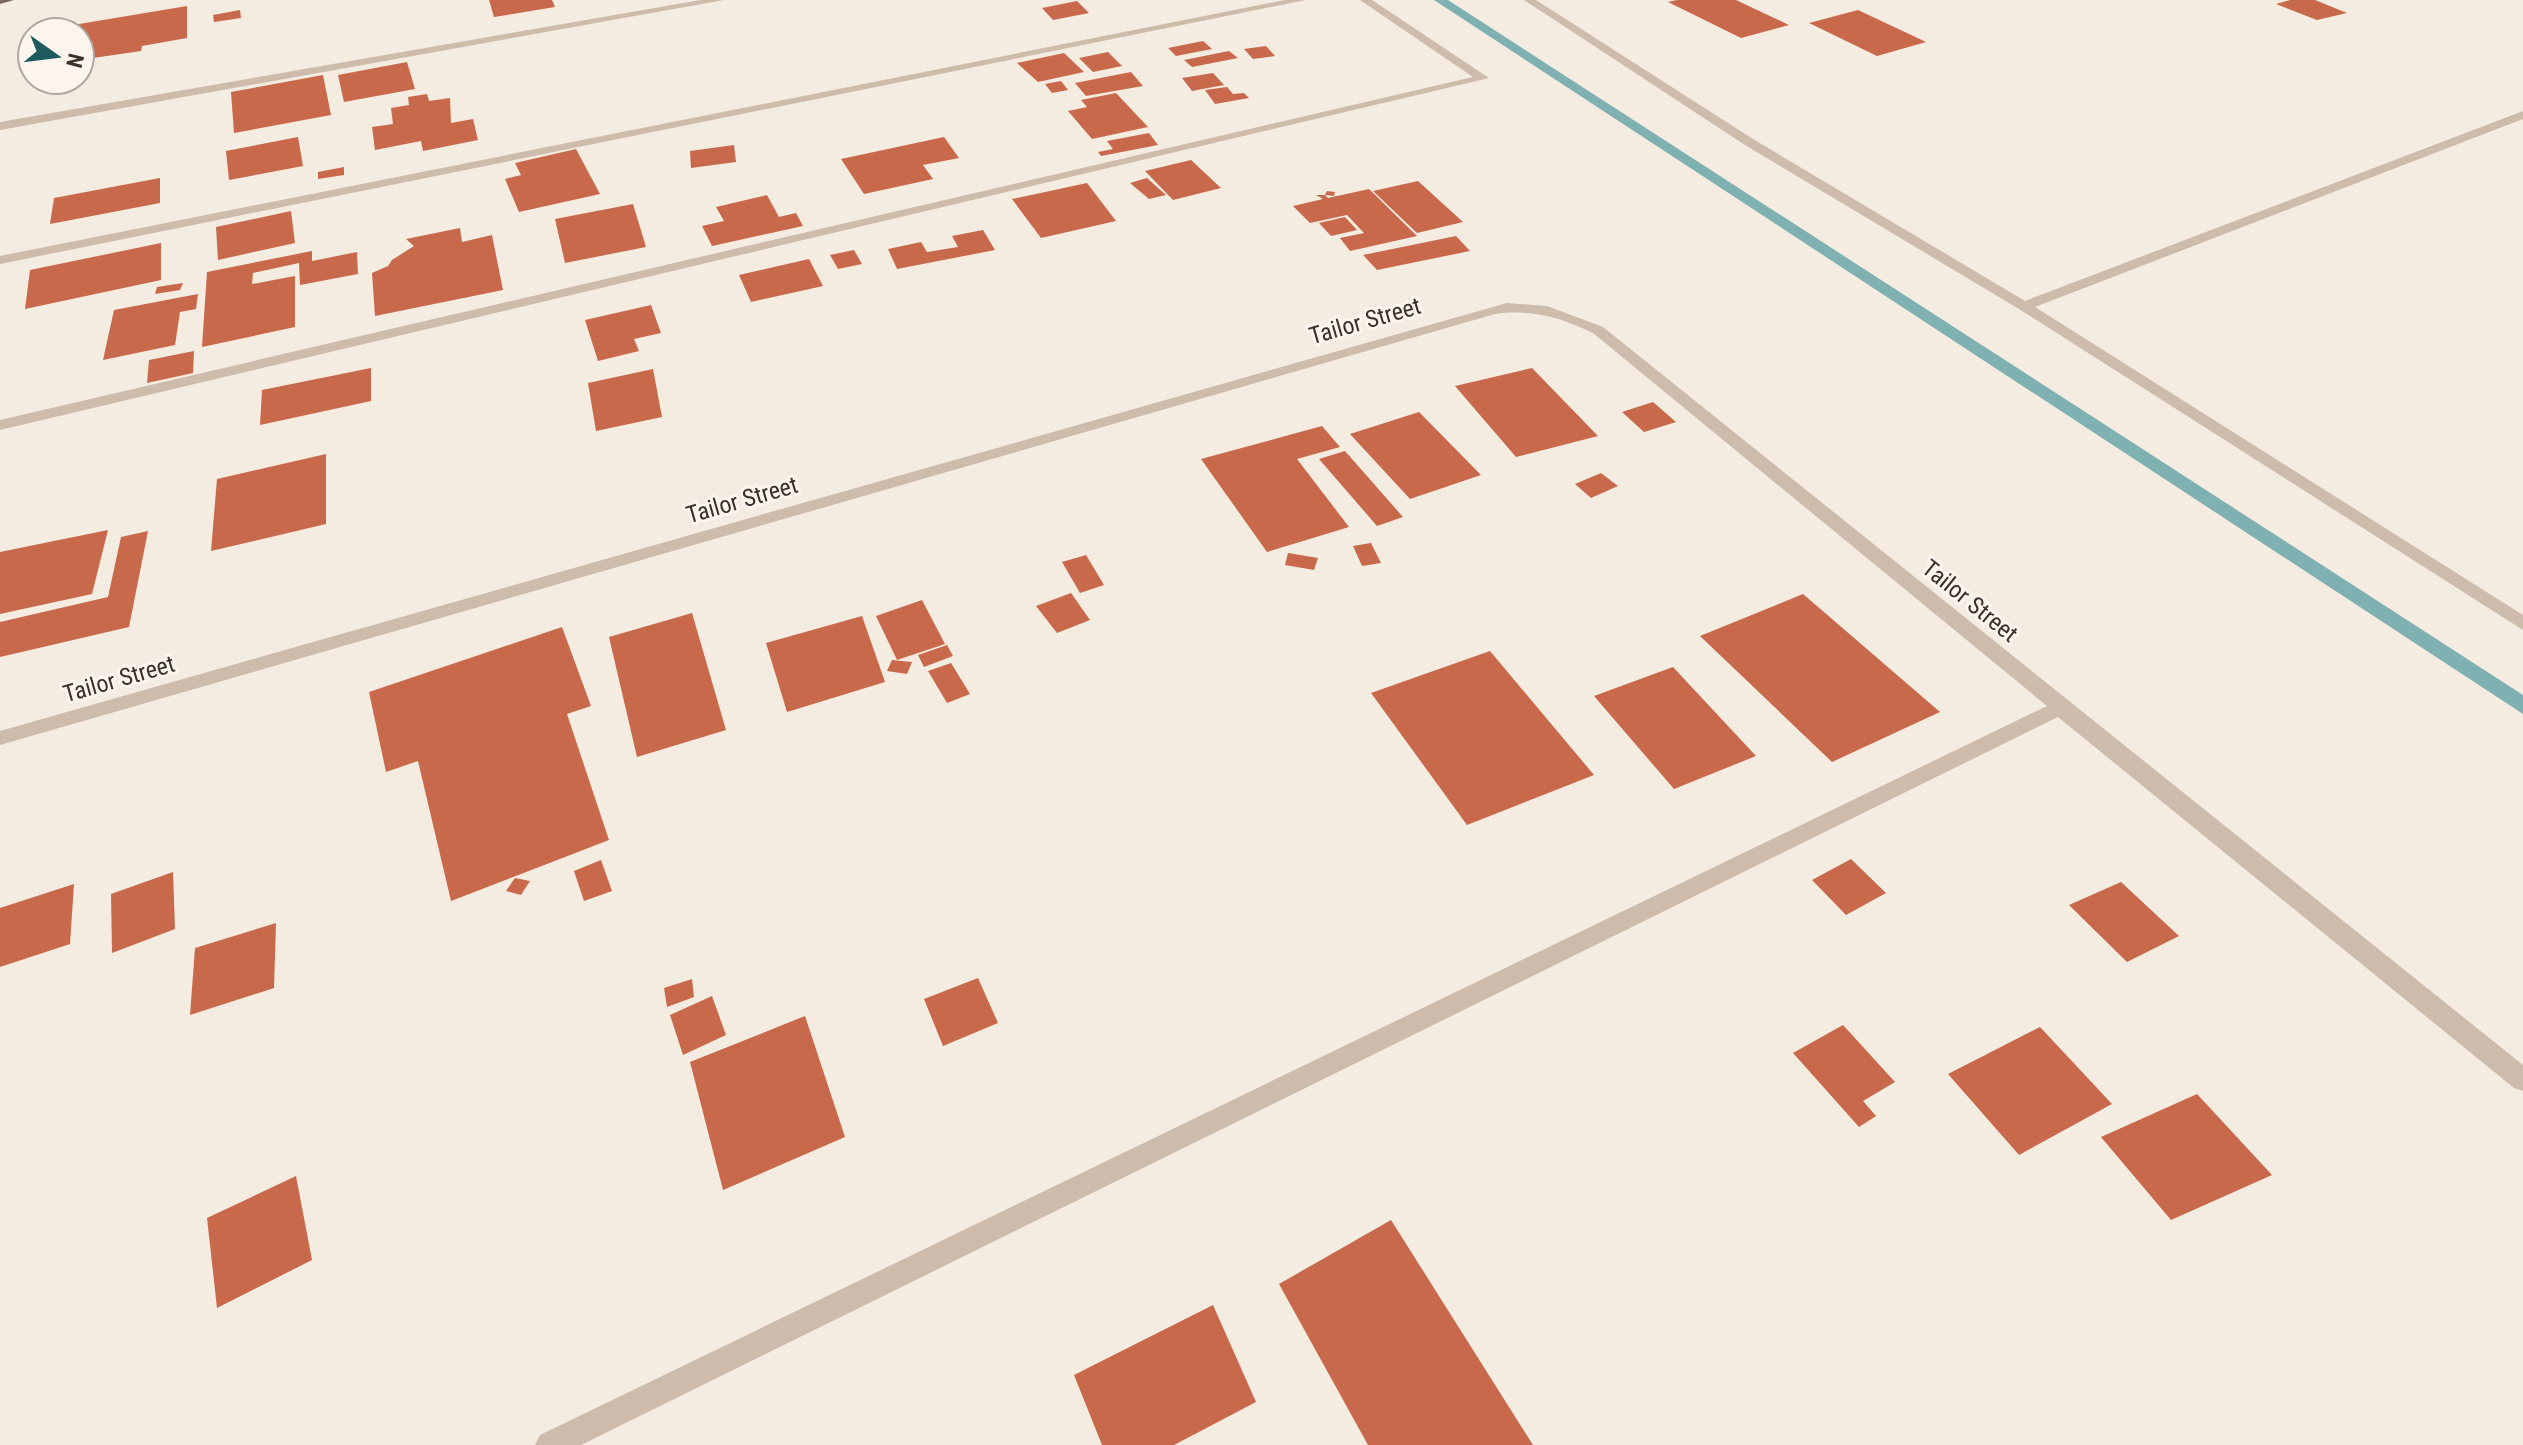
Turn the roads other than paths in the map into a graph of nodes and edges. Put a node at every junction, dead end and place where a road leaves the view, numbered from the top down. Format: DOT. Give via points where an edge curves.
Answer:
graph roads {
  1 [pos="9,0"];
  2 [pos="719,0"];
  3 [pos="1301,0"];
  4 [pos="1365,0"];
  5 [pos="1529,0"];
  6 [pos="0,1"];
  7 [pos="2523,115"];
  8 [pos="0,126"];
  9 [pos="0,260"];
  10 [pos="2024,306"];
  11 [pos="0,425"];
  12 [pos="2523,624"];
  13 [pos="0,738"];
  14 [pos="2112,747"];
  15 [pos="2523,1080"];
  16 [pos="550,1445"];
  1 -- 6 [label="main road"];
  2 -- 8 [label="street"];
  3 -- 9 [label="street"];
  4 -- 11 [label="street" via="1483,78"];
  5 -- 10 [label="street" via="1749,142"];
  7 -- 10 [label="street"];
  10 -- 12 [label="street"];
  13 -- 14 [label="street, Tailor Street" via="1517,305 1545,308 1598,330"];
  14 -- 15 [label="street, Tailor Street"];
  14 -- 16 [label="street" via="2060,708"];
}
